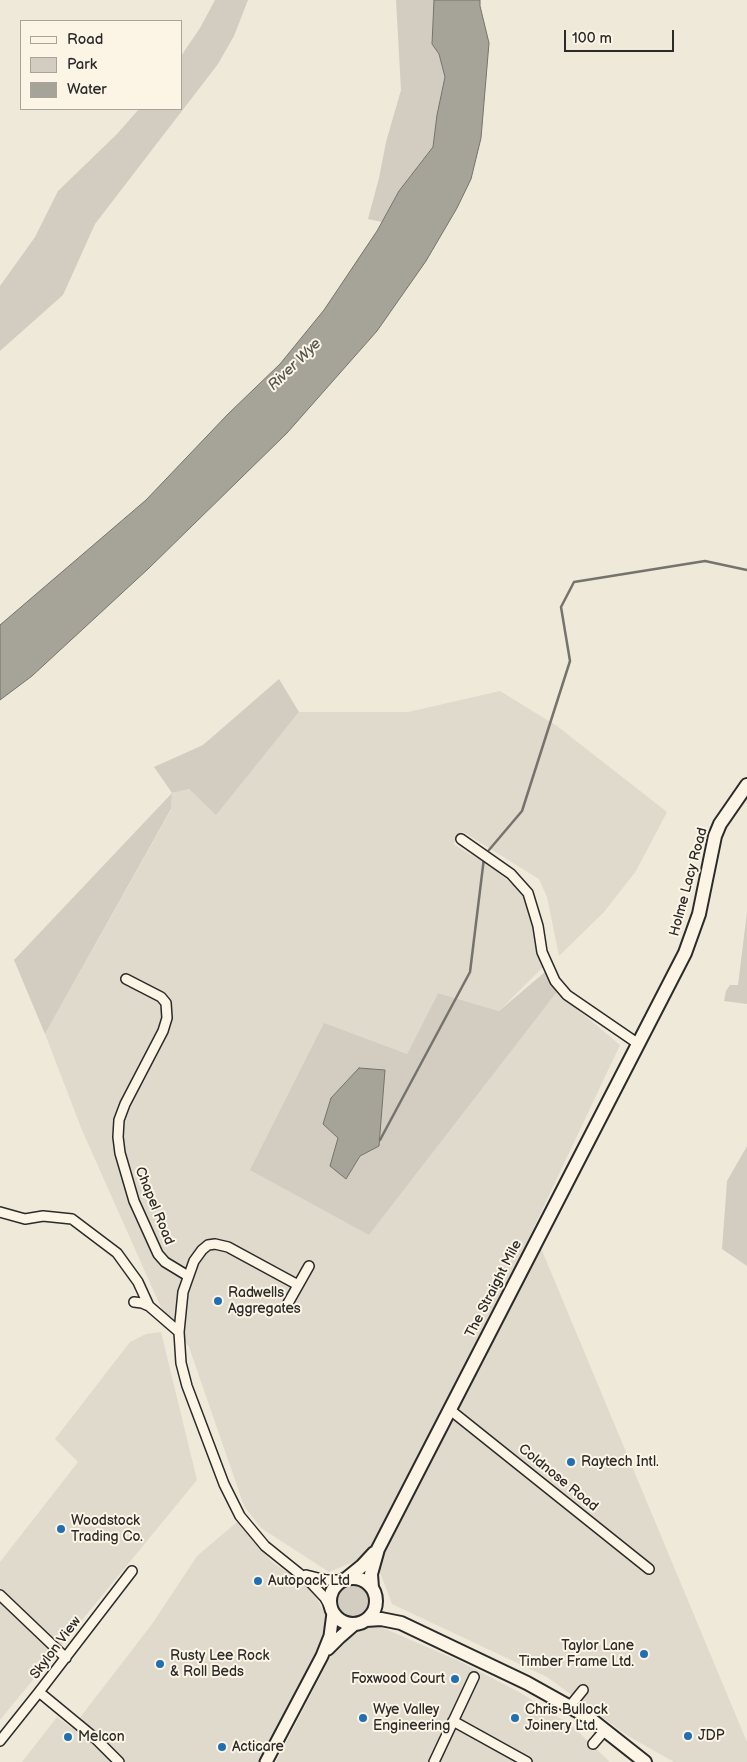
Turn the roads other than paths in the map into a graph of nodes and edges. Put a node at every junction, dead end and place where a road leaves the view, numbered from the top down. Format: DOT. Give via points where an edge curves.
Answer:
graph roads {
  1 [pos="747,785"];
  2 [pos="461,839"];
  3 [pos="126,979"];
  4 [pos="638,1042"];
  5 [pos="0,1212"];
  6 [pos="309,1266"];
  7 [pos="188,1276"];
  8 [pos="298,1285"];
  9 [pos="134,1302"];
  10 [pos="287,1305"];
  11 [pos="149,1306"];
  12 [pos="179,1332"];
  13 [pos="449,1409"];
  14 [pos="378,1549"];
  15 [pos="649,1569"];
  16 [pos="132,1571"];
  17 [pos="301,1573"];
  18 [pos="344,1579"];
  19 [pos="374,1594"];
  20 [pos="0,1595"];
  21 [pos="332,1610"];
  22 [pos="361,1622"];
  23 [pos="401,1623"];
  24 [pos="322,1656"];
  25 [pos="66,1658"];
  26 [pos="474,1678"];
  27 [pos="583,1690"];
  28 [pos="39,1692"];
  29 [pos="570,1706"];
  30 [pos="453,1721"];
  31 [pos="605,1730"];
  32 [pos="0,1741"];
  33 [pos="594,1744"];
  34 [pos="119,1762"];
  35 [pos="266,1762"];
  36 [pos="434,1762"];
  37 [pos="527,1762"];
  38 [pos="645,1762"];
  1 -- 4 [label="main road, Holme Lacy Road" via="714,836 699,914 690,941"];
  2 -- 4 [label="street" via="511,874 528,893 542,952 554,981 567,995"];
  3 -- 7 [label="street, Chapel Road" via="161,997 168,1009 163,1031 119,1120 120,1154 134,1200 158,1254"];
  4 -- 13 [label="main road, The Straight Mile"];
  5 -- 11 [label="street" via="25,1219 44,1216 72,1220 117,1253 138,1282"];
  6 -- 8 [label="street"];
  7 -- 8 [label="street" via="202,1250 216,1244 228,1247"];
  7 -- 12 [label="street"];
  8 -- 10 [label="street"];
  9 -- 11 [label="street"];
  11 -- 12 [label="street"];
  12 -- 17 [label="street" via="181,1363 187,1386 224,1484 240,1516 265,1546"];
  13 -- 14 [label="main road, The Straight Mile"];
  13 -- 15 [label="street, Coldnose Road"];
  14 -- 18 [label="main road, The Straight Mile"];
  14 -- 19 [label="main road, The Straight Mile" via="372,1568"];
  16 -- 25 [label="street, Skylon View"];
  17 -- 18 [label="street" via="318,1579"];
  17 -- 21 [label="street"];
  18 -- 19 [label="main road" via="363,1580"];
  18 -- 21 [label="main road" via="332,1590"];
  19 -- 22 [label="main road" via="373,1612"];
  19 -- 23 [label="main road" via="384,1610"];
  20 -- 25 [label="street"];
  21 -- 22 [label="main road" via="344,1623"];
  21 -- 24 [label="street" via="330,1636"];
  22 -- 23 [label="main road" via="381,1619"];
  22 -- 24 [label="street" via="340,1636"];
  23 -- 29 [label="main road"];
  24 -- 35 [label="street"];
  25 -- 28 [label="street, Skylon View"];
  26 -- 30 [label="street"];
  27 -- 29 [label="street"];
  28 -- 32 [label="street, Skylon View"];
  28 -- 34 [label="street"];
  29 -- 31 [label="main road"];
  30 -- 36 [label="street"];
  30 -- 37 [label="street"];
  31 -- 33 [label="street"];
  31 -- 38 [label="main road"];
}
